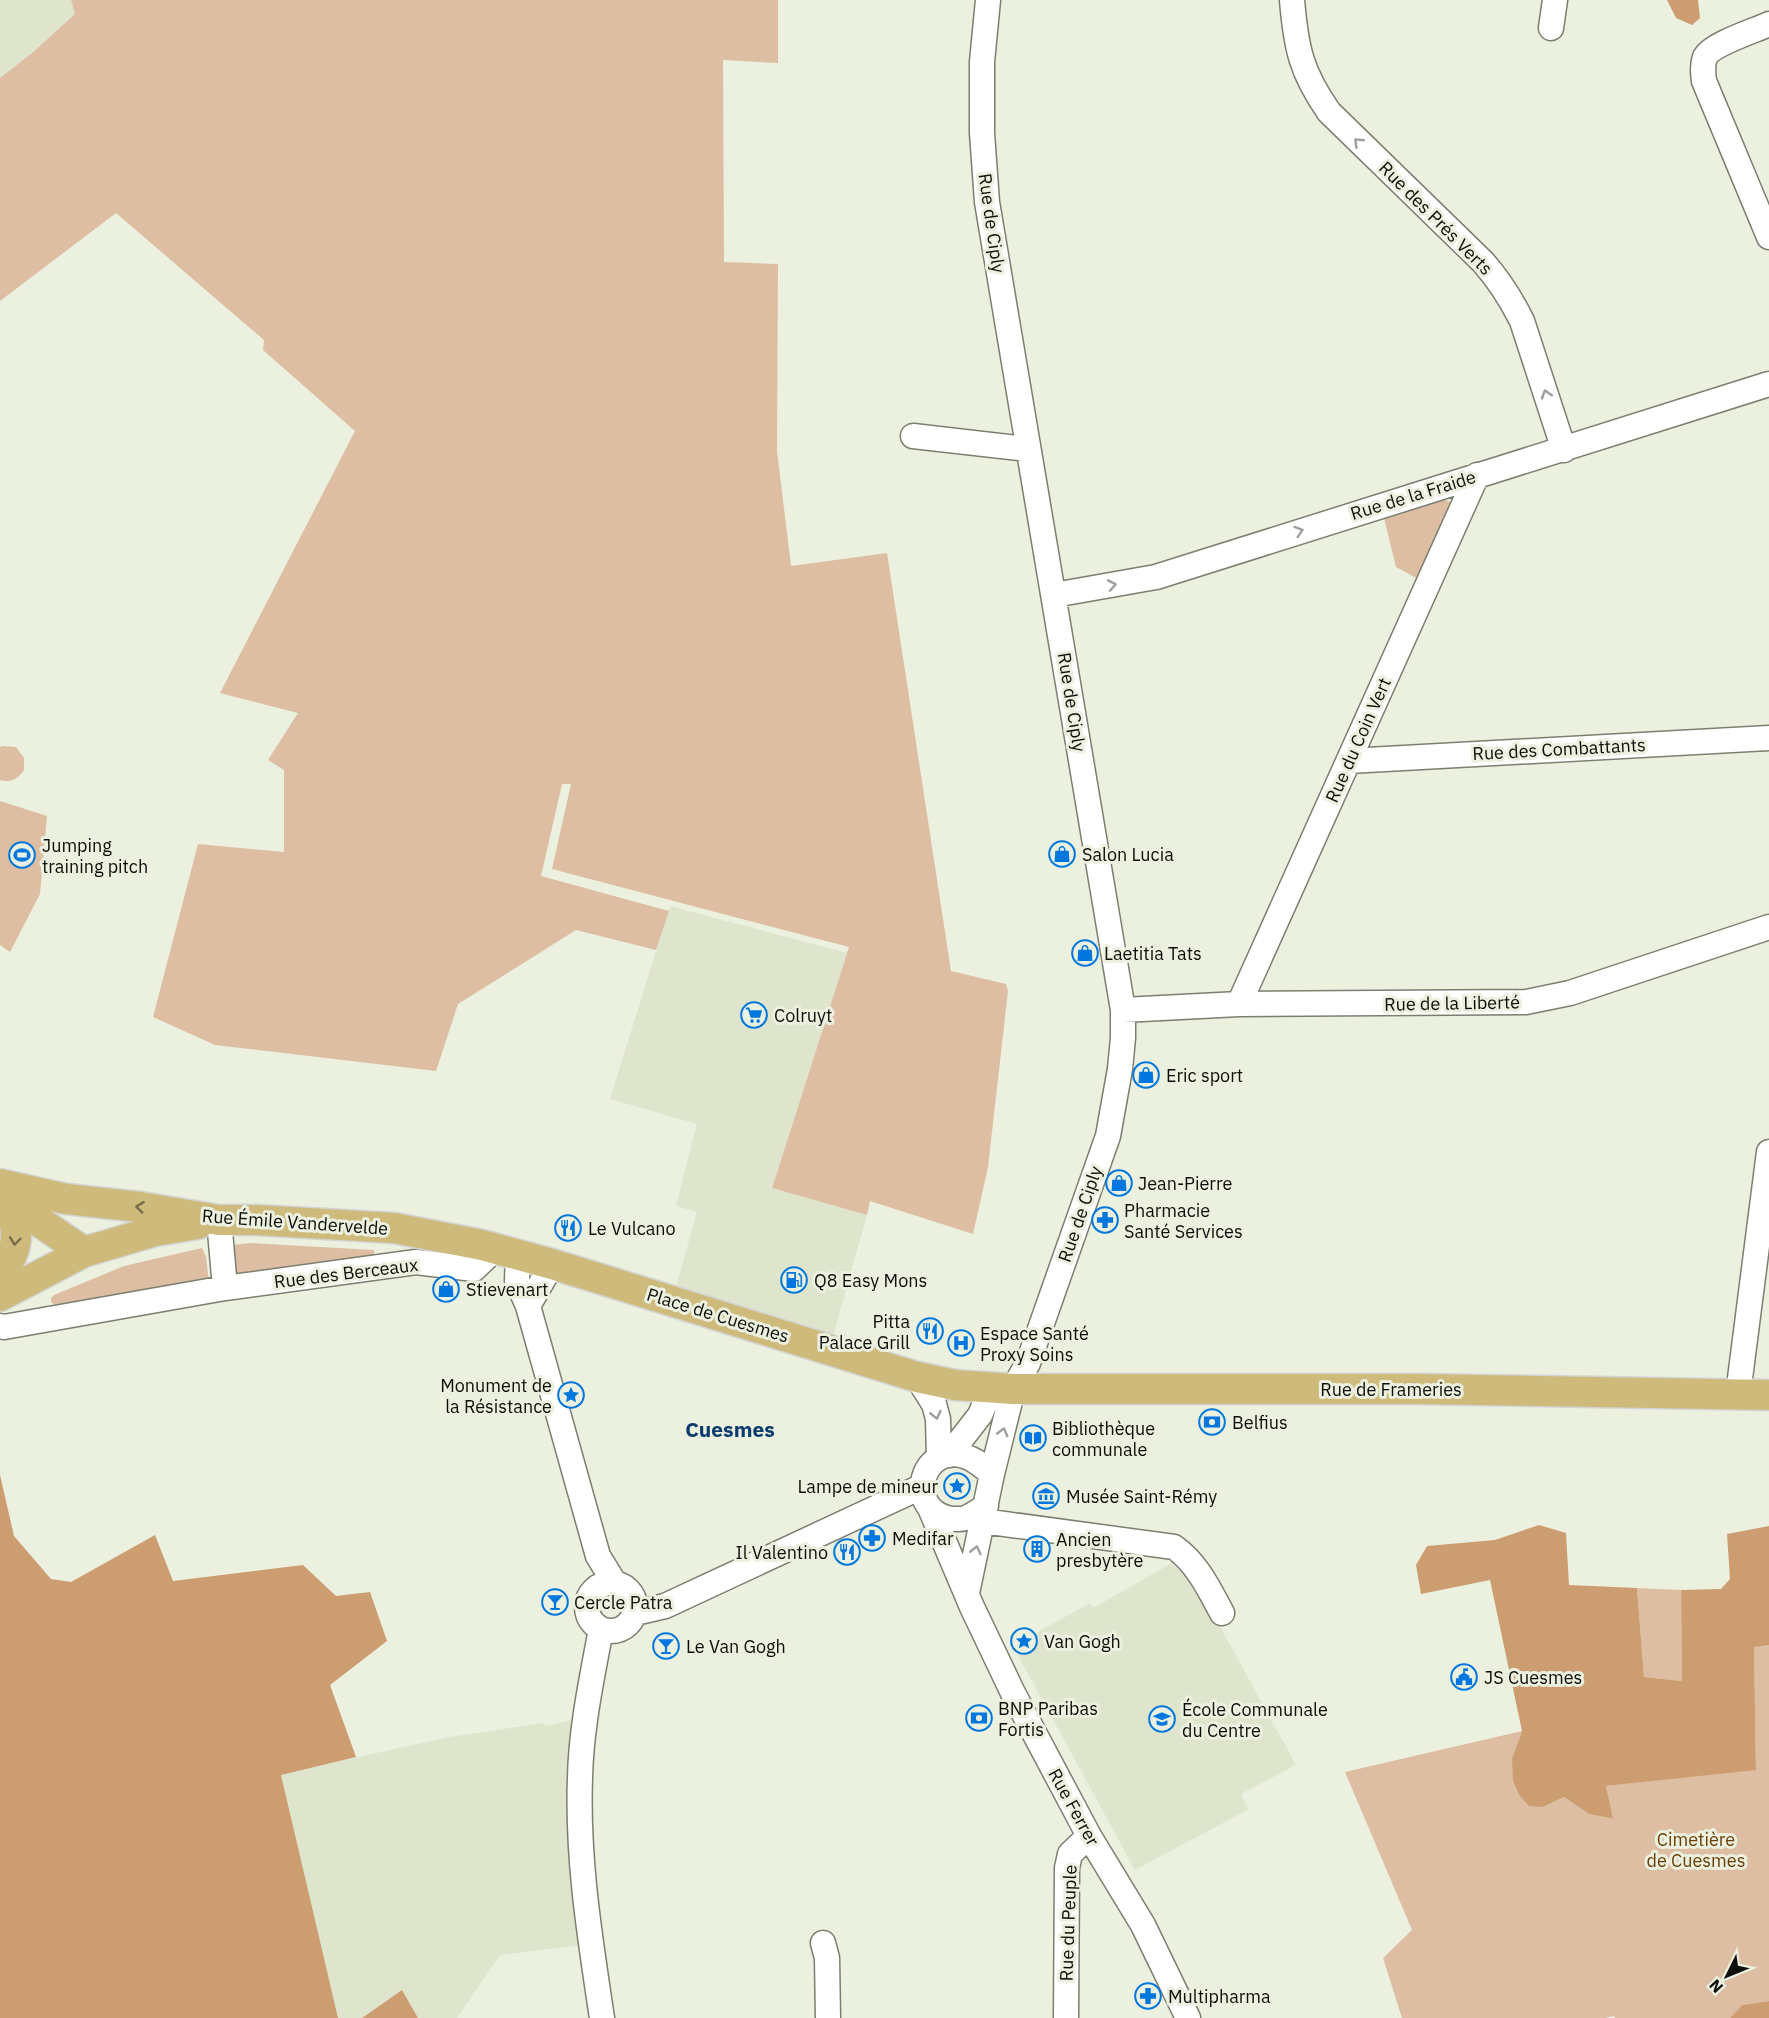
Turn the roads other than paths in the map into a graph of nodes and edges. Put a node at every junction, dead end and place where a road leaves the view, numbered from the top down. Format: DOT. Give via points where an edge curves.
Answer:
graph roads {
  1 [pos="988,0"];
  2 [pos="1292,0"];
  3 [pos="1555,0"];
  4 [pos="1769,24"];
  5 [pos="1551,28"];
  6 [pos="1769,237"];
  7 [pos="1769,384"];
  8 [pos="913,436"];
  9 [pos="1028,449"];
  10 [pos="1564,450"];
  11 [pos="1477,475"];
  12 [pos="1054,595"];
  13 [pos="1769,738"];
  14 [pos="1349,761"];
  15 [pos="1769,927"];
  16 [pos="1239,1004"];
  17 [pos="1123,1010"];
  18 [pos="1769,1152"];
  19 [pos="3,1194"];
  20 [pos="66,1199"];
  21 [pos="219,1220"];
  22 [pos="507,1251"];
  23 [pos="84,1252"];
  24 [pos="552,1263"];
  25 [pos="0,1277"];
  26 [pos="225,1288"];
  27 [pos="0,1296"];
  28 [pos="528,1306"];
  29 [pos="0,1326"];
  30 [pos="917,1377"];
  31 [pos="1002,1389"];
  32 [pos="1738,1394"];
  33 [pos="1769,1395"];
  34 [pos="944,1456"];
  35 [pos="992,1474"];
  36 [pos="926,1497"];
  37 [pos="985,1514"];
  38 [pos="604,1585"];
  39 [pos="967,1593"];
  40 [pos="635,1613"];
  41 [pos="1222,1613"];
  42 [pos="601,1629"];
  43 [pos="1089,1836"];
  44 [pos="823,1943"];
  45 [pos="602,2018"];
  46 [pos="828,2018"];
  47 [pos="1066,2018"];
  48 [pos="1188,2018"];
  1 -- 9 [label="street, Rue de Ciply" via="982,62 987,202"];
  10 -- 2 [label="street, Rue des Prés Verts, one-way" via="1522,321 1501,283 1329,112 1315,92 1298,53"];
  3 -- 5 [label="street"];
  4 -- 6 [label="street" via="1720,45 1706,55 1702,68"];
  7 -- 10 [label="street, Rue de la Fraide"];
  8 -- 9 [label="street"];
  9 -- 12 [label="street, Rue de Ciply"];
  10 -- 11 [label="street, Rue de la Fraide"];
  12 -- 11 [label="street, Rue de la Fraide, one-way" via="1156,577"];
  11 -- 14 [label="street, Rue du Coin Vert"];
  12 -- 17 [label="street, Rue de Ciply"];
  13 -- 14 [label="street, Rue des Combattants"];
  14 -- 16 [label="street, Rue du Coin Vert"];
  15 -- 16 [label="street, Rue de la Liberté" via="1570,993 1526,1002"];
  16 -- 17 [label="street, Rue de la Liberté"];
  17 -- 31 [label="street, Rue de Ciply" via="1120,1069 1108,1136 1028,1364"];
  18 -- 32 [label="street"];
  19 -- 20 [label="main road, Rue Émile Vandervelde"];
  19 -- 23 [label="main road"];
  19 -- 25 [label="main road, one-way" via="17,1227 15,1250"];
  21 -- 20 [label="main road, Rue Émile Vandervelde, one-way"];
  20 -- 23 [label="main road" via="84,1228"];
  21 -- 22 [label="main road, Rue Émile Vandervelde" via="394,1228"];
  21 -- 23 [label="main road" via="155,1231"];
  21 -- 26 [label="street"];
  22 -- 24 [label="main road, Place de Cuesmes"];
  22 -- 26 [label="street, Rue des Berceaux" via="474,1269 416,1262"];
  22 -- 28 [label="street"];
  23 -- 27 [label="main road"];
  24 -- 28 [label="street"];
  24 -- 30 [label="main road, Place de Cuesmes"];
  26 -- 29 [label="street, Rue des Berceaux"];
  28 -- 38 [label="street"];
  30 -- 31 [label="main road, Place de Cuesmes"];
  30 -- 34 [label="street, one-way" via="934,1404"];
  31 -- 32 [label="main road, Rue de Frameries"];
  31 -- 34 [label="street"];
  35 -- 31 [label="street, one-way"];
  32 -- 33 [label="main road, Rue de Frameries"];
  34 -- 35 [label="street" via="973,1459"];
  34 -- 36 [label="street" via="925,1473"];
  35 -- 37 [label="street"];
  36 -- 37 [label="street" via="938,1515 954,1520"];
  36 -- 39 [label="street, Rue Ferrer"];
  36 -- 40 [label="street" via="665,1606"];
  39 -- 37 [label="street, one-way"];
  37 -- 41 [label="street" via="1174,1547 1195,1566"];
  38 -- 40 [label="street" via="629,1590"];
  38 -- 42 [label="street" via="590,1595 587,1604 590,1618"];
  39 -- 43 [label="street, Rue Ferrer" via="1013,1693"];
  40 -- 42 [label="street" via="621,1629"];
  42 -- 45 [label="street" via="580,1776 580,1830 582,1879"];
  43 -- 47 [label="street, Rue du Peuple" via="1070,1854 1066,1868"];
  43 -- 48 [label="street, Rue Ferrer" via="1143,1925"];
  44 -- 46 [label="street"];
}
